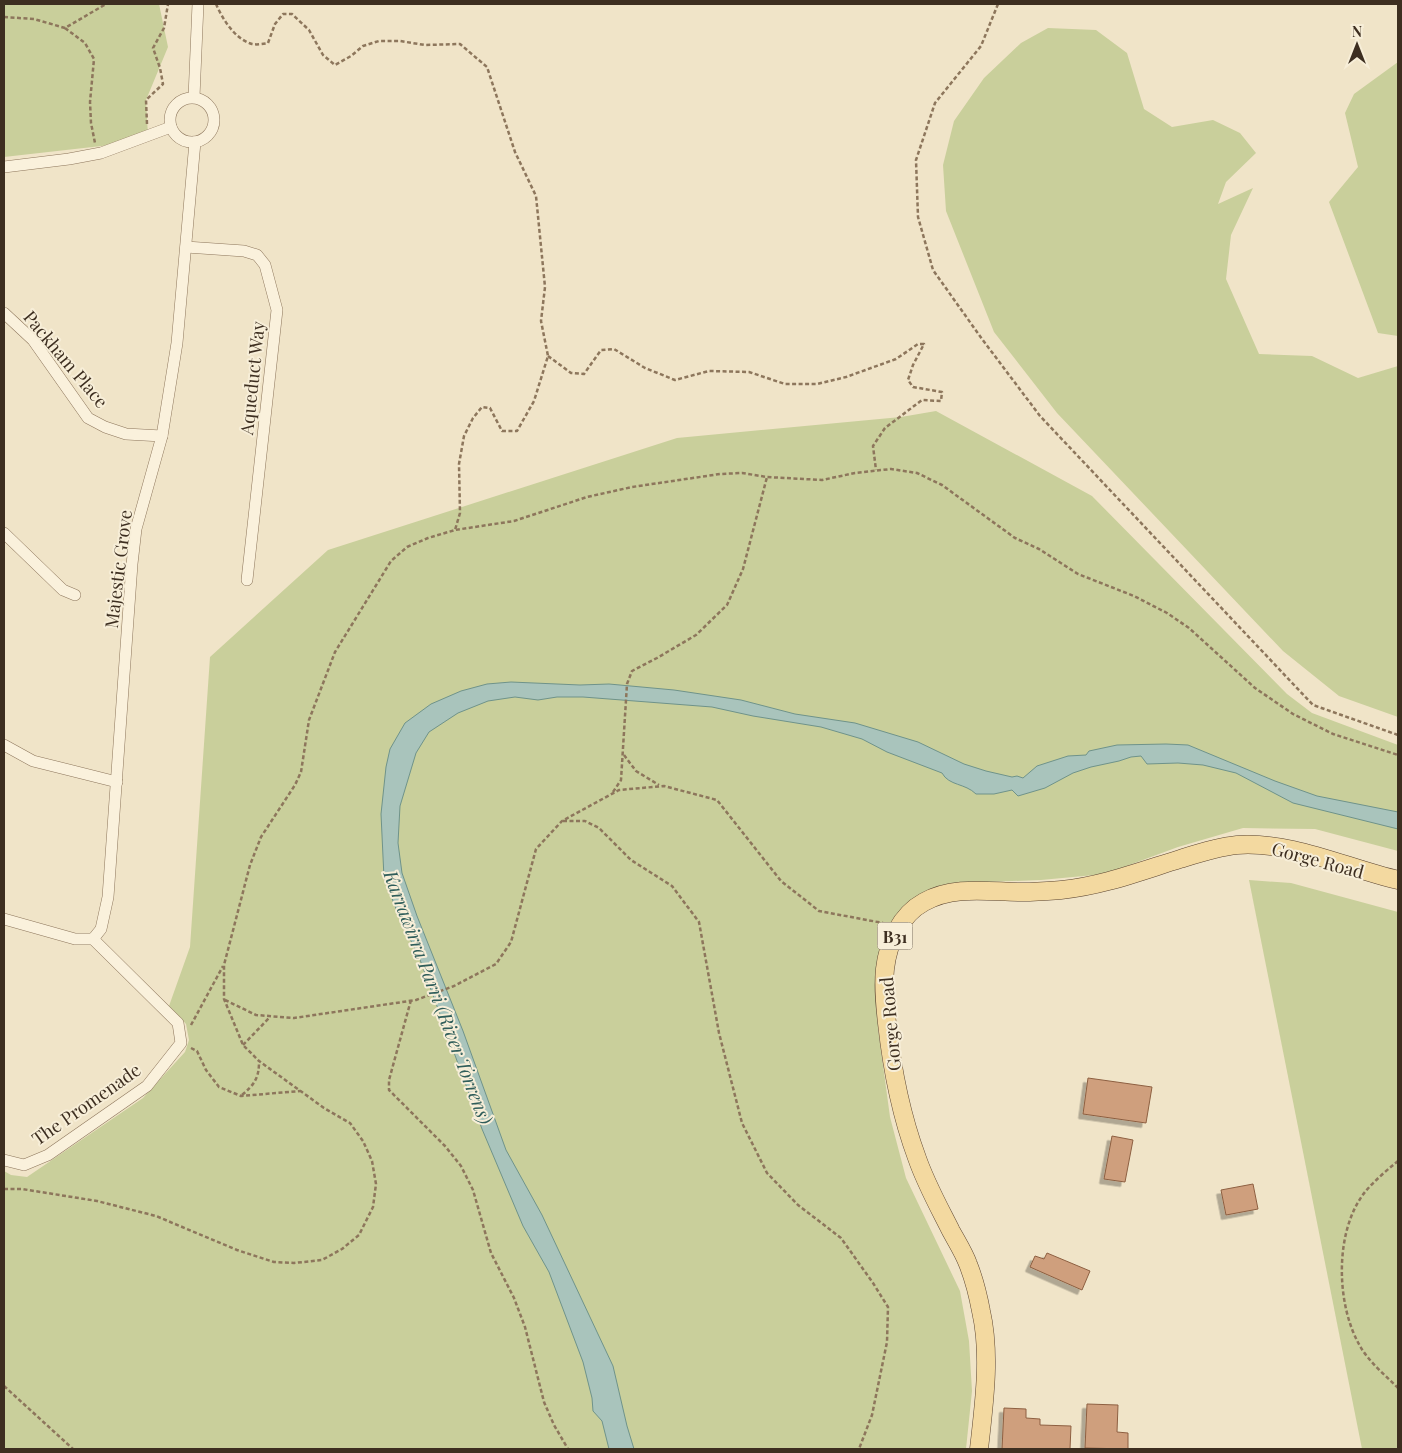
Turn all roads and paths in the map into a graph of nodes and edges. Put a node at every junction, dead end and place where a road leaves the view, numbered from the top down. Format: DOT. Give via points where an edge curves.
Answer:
graph roads {
  1 [pos="106,4"];
  2 [pos="168,4"];
  3 [pos="198,4"];
  4 [pos="216,4"];
  5 [pos="998,4"];
  6 [pos="4,17"];
  7 [pos="65,28"];
  8 [pos="194,97"];
  9 [pos="171,127"];
  10 [pos="148,136"];
  11 [pos="195,142"];
  12 [pos="98,154"];
  13 [pos="4,167"];
  14 [pos="186,247"];
  15 [pos="4,313"];
  16 [pos="548,356"];
  17 [pos="162,436"];
  18 [pos="876,470"];
  19 [pos="767,477"];
  20 [pos="455,530"];
  21 [pos="4,534"];
  22 [pos="247,580"];
  23 [pos="75,595"];
  24 [pos="1398,735"];
  25 [pos="4,745"];
  26 [pos="623,754"];
  27 [pos="1398,755"];
  28 [pos="117,782"];
  29 [pos="660,786"];
  30 [pos="613,792"];
  31 [pos="562,821"];
  32 [pos="1398,880"];
  33 [pos="4,919"];
  34 [pos="899,926"];
  35 [pos="93,940"];
  36 [pos="224,965"];
  37 [pos="224,999"];
  38 [pos="411,1000"];
  39 [pos="270,1016"];
  40 [pos="181,1043"];
  41 [pos="243,1045"];
  42 [pos="259,1061"];
  43 [pos="301,1091"];
  44 [pos="241,1096"];
  45 [pos="4,1160"];
  46 [pos="1398,1161"];
  47 [pos="4,1189"];
  48 [pos="4,1386"];
  49 [pos="1398,1388"];
  50 [pos="72,1449"];
  51 [pos="568,1449"];
  52 [pos="859,1449"];
  53 [pos="979,1449"];
  1 -- 7 [label="path"];
  2 -- 10 [label="path" via="164,28 153,48 163,84 146,100"];
  3 -- 8 [label="street"];
  4 -- 16 [label="path" via="239,38 254,44 268,43 275,24 283,14 292,14 309,30 322,55 335,65 363,46 386,41 460,44 487,67 516,152 536,196 545,287 541,321"];
  5 -- 24 [label="path" via="981,46 935,103 916,160 918,216 933,270 1040,416 1313,705"];
  6 -- 7 [label="path" via="34,19"];
  7 -- 12 [label="path" via="85,43 94,59 90,102"];
  8 -- 9 [label="street" via="176,104"];
  8 -- 11 [label="street" via="208,104 215,120 208,136"];
  9 -- 10 [label="street"];
  9 -- 11 [label="street" via="176,136"];
  10 -- 12 [label="street"];
  11 -- 14 [label="street, Majestic Grove"];
  12 -- 13 [label="street"];
  14 -- 17 [label="street, Majestic Grove"];
  14 -- 22 [label="street, Aqueduct Way" via="244,251 257,255 265,264 277,310"];
  15 -- 17 [label="street, Packham Place" via="33,340 88,418 126,434"];
  16 -- 18 [label="path" via="571,373 584,374 601,350 614,349 675,380 708,371 749,372 785,384 817,384 896,359 918,344 924,344 908,380 913,387 942,392 941,401 922,400 886,428 873,446"];
  16 -- 20 [label="path" via="534,400 517,431 502,431 490,408 482,407 473,418 464,436 459,464 460,513"];
  17 -- 28 [label="street, Majestic Grove" via="136,528"];
  18 -- 19 [label="path" via="822,480"];
  18 -- 27 [label="path" via="916,472 942,485 1015,538 1078,574 1167,613 1189,628 1255,688 1293,714 1332,734"];
  19 -- 20 [label="path" via="720,474 632,487 514,520"];
  19 -- 26 [label="path" via="743,569 727,605 696,635 632,671 627,684"];
  20 -- 36 [label="path" via="407,547 391,560 335,652 309,720 301,772 261,837 250,865"];
  21 -- 23 [label="street" via="63,590"];
  25 -- 28 [label="street" via="33,761"];
  26 -- 29 [label="path" via="636,772"];
  26 -- 30 [label="path" via="621,780"];
  28 -- 35 [label="street, Majestic Grove" via="108,897 101,929"];
  29 -- 30 [label="path"];
  29 -- 34 [label="path" via="717,800 782,880 819,911"];
  30 -- 31 [label="path"];
  31 -- 38 [label="path" via="536,849 511,942 496,964 454,986"];
  31 -- 52 [label="path" via="585,821 599,828 631,860 672,886 699,922 719,1032 742,1123 767,1173 798,1205 841,1238 888,1307 887,1342 872,1415"];
  32 -- 34 [label="main road, Gorge Road / B31" via="1297,851 1240,845 1211,850 1074,889 1025,892 965,890 935,896 908,913"];
  33 -- 35 [label="street" via="75,940"];
  34 -- 53 [label="main road, Gorge Road / B31" via="885,969 889,1042 895,1080 916,1158 967,1262 982,1314 986,1374"];
  35 -- 40 [label="street" via="178,1023"];
  36 -- 37 [label="path"];
  36 -- 40 [label="path"];
  37 -- 39 [label="path" via="256,1015"];
  37 -- 41 [label="path"];
  38 -- 39 [label="path" via="294,1018"];
  38 -- 51 [label="path" via="389,1090 445,1146 461,1166 473,1190 491,1253 525,1327 544,1402"];
  39 -- 41 [label="path"];
  40 -- 44 [label="path" via="197,1051 219,1087"];
  40 -- 45 [label="street, The Promenade" via="148,1086 48,1155 24,1165"];
  41 -- 42 [label="path"];
  42 -- 43 [label="path"];
  42 -- 44 [label="path" via="254,1085"];
  43 -- 44 [label="path"];
  43 -- 47 [label="path" via="350,1123 372,1161 376,1184 373,1207 359,1235 322,1260 274,1262 156,1216 97,1201"];
  46 -- 49 [label="path" via="1364,1192 1353,1212 1345,1235 1341,1286 1350,1328 1361,1348"];
  48 -- 50 [label="path"];
}
